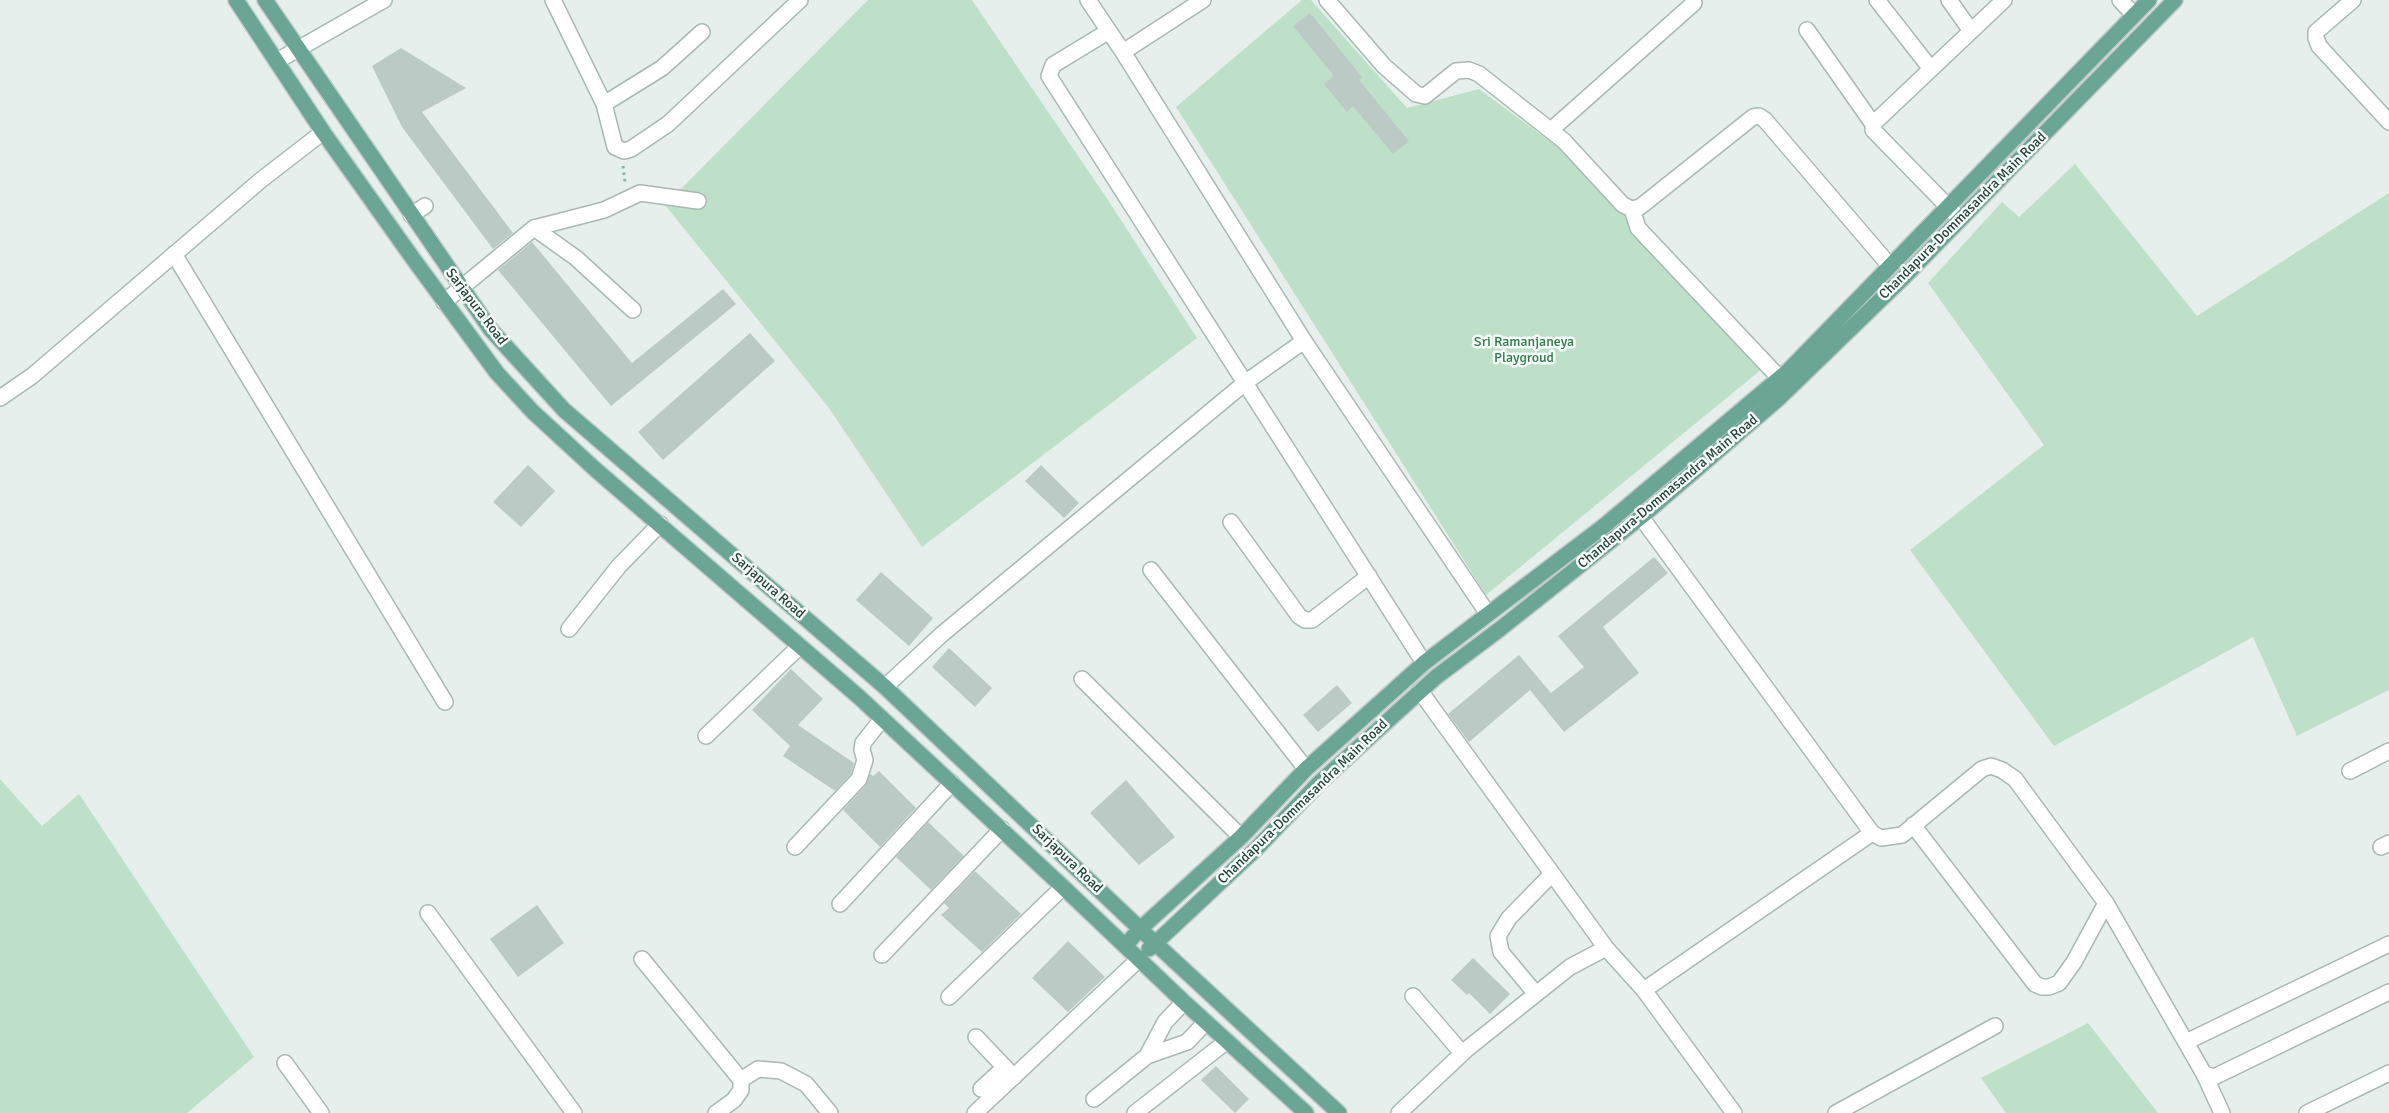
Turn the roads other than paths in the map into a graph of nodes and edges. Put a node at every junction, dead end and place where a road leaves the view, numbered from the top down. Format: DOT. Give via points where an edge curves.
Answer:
graph roads {
  1 [pos="236,0"];
  2 [pos="265,0"];
  3 [pos="384,0"];
  4 [pos="552,0"];
  5 [pos="800,0"];
  6 [pos="1088,0"];
  7 [pos="1203,0"];
  8 [pos="1327,0"];
  9 [pos="1877,0"];
  10 [pos="1949,0"];
  11 [pos="2004,0"];
  12 [pos="2120,0"];
  13 [pos="2148,0"];
  14 [pos="2175,0"];
  15 [pos="2353,0"];
  16 [pos="1694,3"];
  17 [pos="2134,15"];
  18 [pos="1808,30"];
  19 [pos="1109,31"];
  20 [pos="1971,31"];
  21 [pos="702,32"];
  22 [pos="297,48"];
  23 [pos="1123,52"];
  24 [pos="277,61"];
  25 [pos="1931,69"];
  26 [pos="604,104"];
  27 [pos="2389,122"];
  28 [pos="1873,124"];
  29 [pos="1551,130"];
  30 [pos="323,132"];
  31 [pos="698,201"];
  32 [pos="425,206"];
  33 [pos="1948,207"];
  34 [pos="1632,208"];
  35 [pos="411,215"];
  36 [pos="1960,219"];
  37 [pos="534,228"];
  38 [pos="174,254"];
  39 [pos="1890,266"];
  40 [pos="460,288"];
  41 [pos="444,302"];
  42 [pos="633,310"];
  43 [pos="1304,341"];
  44 [pos="1246,382"];
  45 [pos="1784,383"];
  46 [pos="0,398"];
  47 [pos="1641,517"];
  48 [pos="1231,522"];
  49 [pos="660,524"];
  50 [pos="1151,570"];
  51 [pos="1369,576"];
  52 [pos="1488,614"];
  53 [pos="569,629"];
  54 [pos="800,646"];
  55 [pos="1424,663"];
  56 [pos="1082,679"];
  57 [pos="886,686"];
  58 [pos="1420,690"];
  59 [pos="445,702"];
  60 [pos="882,719"];
  61 [pos="706,736"];
  62 [pos="2389,751"];
  63 [pos="1306,769"];
  64 [pos="2350,771"];
  65 [pos="952,783"];
  66 [pos="1914,826"];
  67 [pos="1002,830"];
  68 [pos="1872,833"];
  69 [pos="1241,837"];
  70 [pos="795,847"];
  71 [pos="1552,874"];
  72 [pos="1063,886"];
  73 [pos="2106,903"];
  74 [pos="840,904"];
  75 [pos="428,913"];
  76 [pos="1140,929"];
  77 [pos="1154,944"];
  78 [pos="2389,944"];
  79 [pos="1125,946"];
  80 [pos="1606,948"];
  81 [pos="882,955"];
  82 [pos="642,959"];
  83 [pos="1139,959"];
  84 [pos="1644,990"];
  85 [pos="2389,992"];
  86 [pos="1536,994"];
  87 [pos="1413,996"];
  88 [pos="949,997"];
  89 [pos="1184,1002"];
  90 [pos="1206,1022"];
  91 [pos="1995,1026"];
  92 [pos="976,1037"];
  93 [pos="1227,1041"];
  94 [pos="2186,1042"];
  95 [pos="1462,1054"];
  96 [pos="1147,1056"];
  97 [pos="285,1063"];
  98 [pos="1009,1072"];
  99 [pos="2389,1073"];
  100 [pos="2204,1074"];
  101 [pos="741,1080"];
  102 [pos="981,1089"];
  103 [pos="1094,1099"];
  104 [pos="983,1111"];
  105 [pos="321,1113"];
  106 [pos="574,1113"];
  107 [pos="716,1113"];
  108 [pos="830,1113"];
  109 [pos="1135,1113"];
  110 [pos="1306,1113"];
  111 [pos="1339,1113"];
  112 [pos="1399,1113"];
  113 [pos="1734,1113"];
  114 [pos="1836,1113"];
  115 [pos="2222,1113"];
  116 [pos="2307,1113"];
  1 -- 24 [label="main road, Sarjapura Road"];
  2 -- 22 [label="main road, Sarjapura Road"];
  3 -- 22 [label="street"];
  4 -- 26 [label="street"];
  5 -- 26 [label="street" via="668,124 631,149 624,151 615,147"];
  6 -- 19 [label="street"];
  7 -- 23 [label="street"];
  8 -- 29 [label="street" via="1384,66 1416,94 1425,96 1456,71 1469,70 1479,74"];
  9 -- 25 [label="street"];
  10 -- 20 [label="street"];
  11 -- 20 [label="street"];
  12 -- 17 [label="street"];
  13 -- 17 [label="main road, Chandapura-Dommasandra Main Road"];
  14 -- 36 [label="main road, Chandapura-Dommasandra Main Road"];
  15 -- 27 [label="street" via="2316,32 2316,38 2319,46"];
  16 -- 29 [label="street"];
  17 -- 33 [label="main road, Chandapura-Dommasandra Main Road"];
  18 -- 28 [label="street"];
  19 -- 23 [label="street"];
  19 -- 44 [label="street" via="1052,64 1049,76"];
  20 -- 25 [label="street"];
  21 -- 26 [label="street" via="662,68"];
  22 -- 24 [label="street"];
  22 -- 35 [label="main road, Sarjapura Road"];
  23 -- 43 [label="street"];
  24 -- 30 [label="main road, Sarjapura Road"];
  25 -- 28 [label="street"];
  28 -- 33 [label="street" via="1873,130"];
  29 -- 34 [label="street" via="1623,205"];
  30 -- 38 [label="street"];
  30 -- 41 [label="main road, Sarjapura Road"];
  31 -- 37 [label="street" via="640,193 604,210"];
  32 -- 35 [label="street"];
  33 -- 36 [label="street"];
  33 -- 39 [label="main road, Chandapura-Dommasandra Main Road"];
  34 -- 39 [label="street" via="1640,207 1753,117 1759,116"];
  34 -- 45 [label="street" via="1638,228"];
  35 -- 40 [label="main road, Sarjapura Road"];
  36 -- 45 [label="main road, Chandapura-Dommasandra Main Road" via="1905,276"];
  37 -- 40 [label="street"];
  37 -- 42 [label="street" via="576,258"];
  38 -- 46 [label="street" via="32,376"];
  38 -- 59 [label="street"];
  39 -- 45 [label="main road, Chandapura-Dommasandra Main Road"];
  40 -- 41 [label="street"];
  40 -- 57 [label="main road, Sarjapura Road" via="491,330 564,410"];
  41 -- 49 [label="main road, Sarjapura Road" via="497,373 533,412"];
  43 -- 44 [label="street"];
  43 -- 52 [label="street"];
  44 -- 51 [label="street"];
  44 -- 57 [label="street" via="941,635"];
  45 -- 47 [label="main road, Chandapura-Dommasandra Main Road"];
  45 -- 52 [label="main road, Chandapura-Dommasandra Main Road"];
  47 -- 58 [label="main road, Chandapura-Dommasandra Main Road"];
  47 -- 68 [label="street"];
  48 -- 51 [label="street" via="1299,616 1306,620 1312,620"];
  49 -- 53 [label="street" via="619,566"];
  49 -- 54 [label="main road, Sarjapura Road"];
  50 -- 63 [label="street"];
  51 -- 55 [label="street"];
  52 -- 55 [label="main road, Chandapura-Dommasandra Main Road"];
  54 -- 60 [label="main road, Sarjapura Road"];
  54 -- 61 [label="street"];
  55 -- 63 [label="main road, Chandapura-Dommasandra Main Road"];
  56 -- 69 [label="street"];
  57 -- 76 [label="main road, Sarjapura Road"];
  58 -- 71 [label="street"];
  58 -- 77 [label="main road, Chandapura-Dommasandra Main Road" via="1318,783 1256,849"];
  60 -- 65 [label="main road, Sarjapura Road"];
  60 -- 70 [label="street" via="863,743 865,760 859,779"];
  62 -- 64 [label="street"];
  63 -- 69 [label="main road, Chandapura-Dommasandra Main Road"];
  65 -- 67 [label="main road, Sarjapura Road"];
  65 -- 74 [label="street"];
  66 -- 68 [label="street" via="1892,838 1881,838"];
  66 -- 73 [label="street" via="1982,769 1991,766 2002,770 2015,780"];
  66 -- 73 [label="street" via="2035,984 2042,987 2059,983"];
  67 -- 72 [label="main road, Sarjapura Road"];
  67 -- 81 [label="street"];
  68 -- 84 [label="street"];
  69 -- 76 [label="main road, Chandapura-Dommasandra Main Road"];
  71 -- 80 [label="street"];
  71 -- 86 [label="street" via="1509,918 1498,936 1501,952"];
  72 -- 79 [label="main road, Sarjapura Road"];
  72 -- 88 [label="street"];
  73 -- 94 [label="street"];
  75 -- 106 [label="street"];
  76 -- 77 [label="main road, Sarjapura Road"];
  76 -- 79 [label="main road, Chandapura-Dommasandra Main Road"];
  77 -- 83 [label="main road, Chandapura-Dommasandra Main Road"];
  77 -- 111 [label="main road, Sarjapura Road"];
  78 -- 94 [label="street"];
  79 -- 83 [label="main road, Sarjapura Road"];
  80 -- 84 [label="street"];
  80 -- 86 [label="street" via="1570,967"];
  82 -- 101 [label="street"];
  83 -- 89 [label="main road, Sarjapura Road"];
  83 -- 98 [label="street"];
  84 -- 113 [label="street"];
  85 -- 100 [label="street" via="2214,1077"];
  86 -- 95 [label="street"];
  87 -- 95 [label="street"];
  89 -- 90 [label="main road, Sarjapura Road"];
  89 -- 96 [label="street" via="1166,1022"];
  90 -- 93 [label="main road, Sarjapura Road"];
  90 -- 96 [label="street" via="1187,1042"];
  91 -- 114 [label="street"];
  92 -- 98 [label="street"];
  93 -- 109 [label="street"];
  93 -- 110 [label="main road, Sarjapura Road"];
  94 -- 100 [label="street"];
  95 -- 112 [label="street"];
  96 -- 103 [label="street"];
  97 -- 105 [label="street"];
  98 -- 102 [label="street"];
  98 -- 104 [label="street"];
  99 -- 116 [label="street"];
  100 -- 115 [label="street"];
  101 -- 107 [label="street" via="741,1090 734,1100"];
  101 -- 108 [label="street" via="758,1068 781,1071 806,1084"];
}
